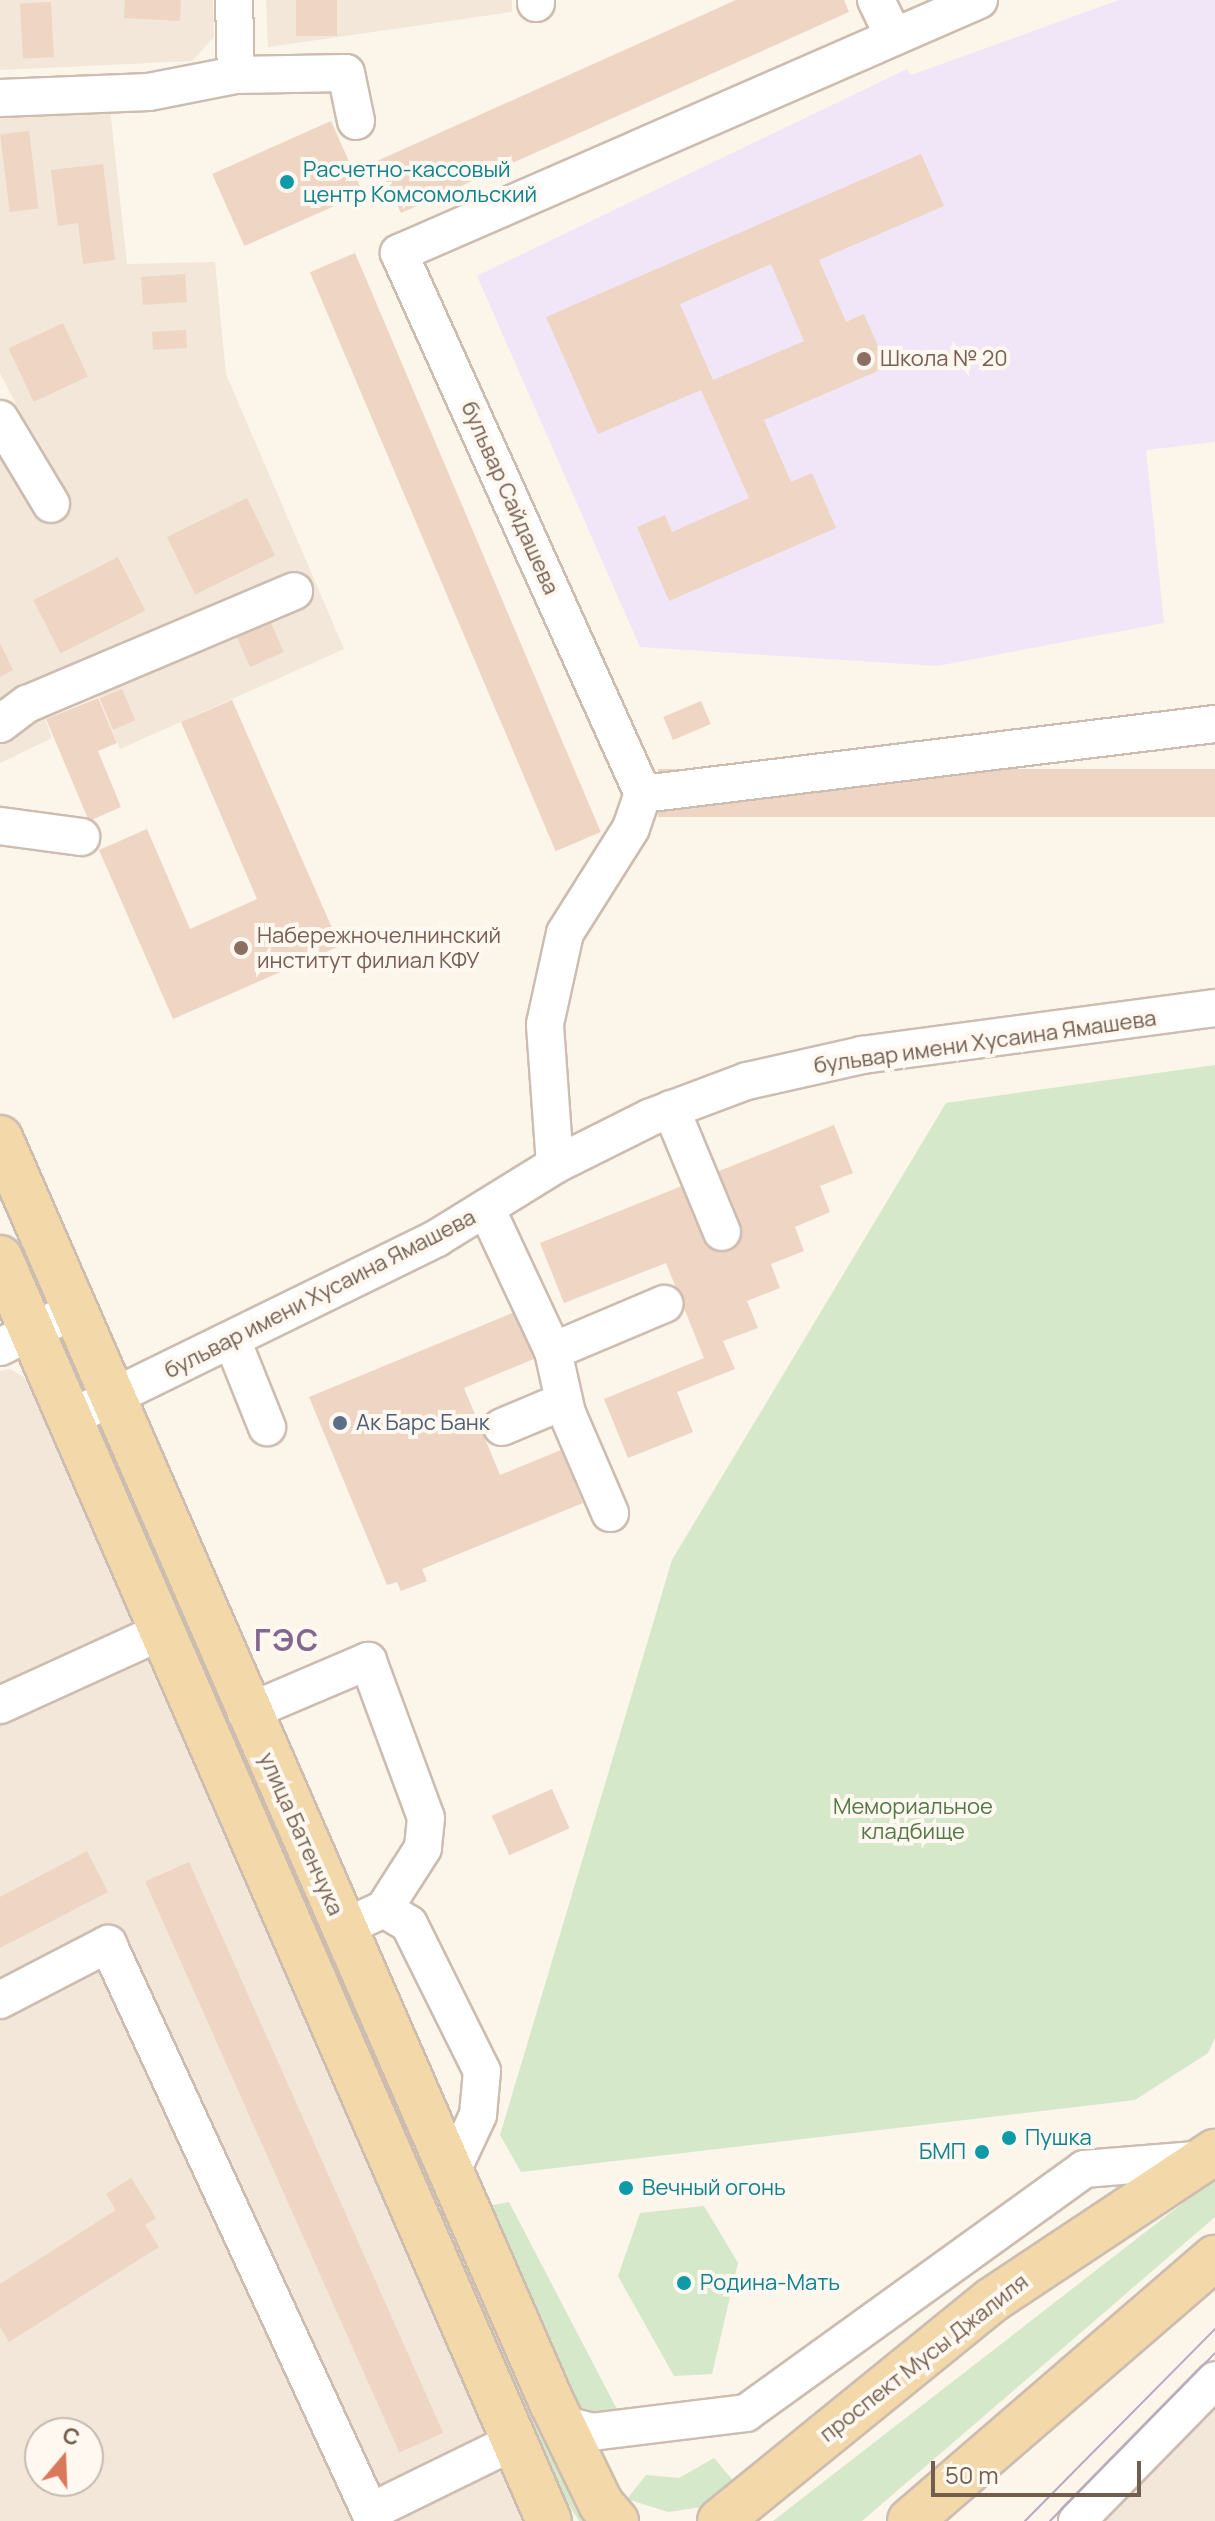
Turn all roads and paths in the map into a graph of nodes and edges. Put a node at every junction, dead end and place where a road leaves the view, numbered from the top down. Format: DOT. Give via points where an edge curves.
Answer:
graph roads {
  1 [pos="234,0"];
  2 [pos="876,0"];
  3 [pos="979,0"];
  4 [pos="894,37"];
  5 [pos="236,75"];
  6 [pos="0,98"];
  7 [pos="356,121"];
  8 [pos="0,419"];
  9 [pos="51,504"];
  10 [pos="294,591"];
  11 [pos="0,724"];
  12 [pos="1215,724"];
  13 [pos="643,794"];
  14 [pos="0,826"];
  15 [pos="81,837"];
  16 [pos="1215,1008"];
  17 [pos="671,1109"];
  18 [pos="0,1138"];
  19 [pos="555,1165"];
  20 [pos="486,1208"];
  21 [pos="722,1232"];
  22 [pos="0,1258"];
  23 [pos="664,1304"];
  24 [pos="75,1310"];
  25 [pos="15,1339"];
  26 [pos="232,1340"];
  27 [pos="553,1351"];
  28 [pos="115,1397"];
  29 [pos="564,1401"];
  30 [pos="70,1418"];
  31 [pos="267,1427"];
  32 [pos="502,1427"];
  33 [pos="610,1513"];
  34 [pos="160,1632"];
  35 [pos="0,1705"];
  36 [pos="246,1713"];
  37 [pos="384,1909"];
  38 [pos="343,1928"];
  39 [pos="0,2000"];
  40 [pos="378,2012"];
  41 [pos="334,2029"];
  42 [pos="1211,2153"];
  43 [pos="451,2173"];
  44 [pos="1215,2258"];
  45 [pos="1215,2380"];
  46 [pos="561,2424"];
  47 [pos="517,2440"];
  48 [pos="363,2516"];
  49 [pos="549,2521"];
  50 [pos="616,2521"];
  51 [pos="720,2521"];
  52 [pos="910,2521"];
  53 [pos="1077,2521"];
  1 -- 5 [label="street"];
  2 -- 4 [label="street"];
  3 -- 4 [label="street, бульвар Сайдашева"];
  4 -- 13 [label="street, бульвар Сайдашева" via="399,253"];
  5 -- 6 [label="street" via="149,92"];
  5 -- 7 [label="street" via="346,73"];
  8 -- 9 [label="street"];
  10 -- 11 [label="street" via="27,704"];
  12 -- 13 [label="street"];
  13 -- 19 [label="street" via="631,828 565,933 545,1024"];
  14 -- 15 [label="street"];
  16 -- 17 [label="street, бульвар имени Хусаина Ямашева" via="862,1055 747,1081"];
  17 -- 19 [label="street, бульвар имени Хусаина Ямашева"];
  17 -- 21 [label="street"];
  18 -- 24 [label="main road, улица Батенчука"];
  19 -- 20 [label="street, бульвар имени Хусаина Ямашева"];
  20 -- 26 [label="street, бульвар имени Хусаина Ямашева"];
  20 -- 27 [label="street"];
  22 -- 25 [label="main road"];
  23 -- 27 [label="street"];
  24 -- 25 [label="street"];
  24 -- 28 [label="main road, улица Батенчука"];
  25 -- 30 [label="main road"];
  26 -- 28 [label="street, бульвар имени Хусаина Ямашева"];
  26 -- 31 [label="street"];
  27 -- 29 [label="street"];
  28 -- 30 [label="street, бульвар имени Хусаина Ямашева"];
  28 -- 36 [label="main road, улица Батенчука"];
  29 -- 32 [label="street"];
  29 -- 33 [label="street"];
  30 -- 34 [label="main road"];
  34 -- 35 [label="street"];
  34 -- 41 [label="main road"];
  36 -- 37 [label="street" via="368,1661 426,1818 423,1848"];
  36 -- 38 [label="main road, улица Батенчука"];
  37 -- 38 [label="street"];
  37 -- 43 [label="street" via="409,1924 482,2071 478,2115"];
  38 -- 40 [label="main road, улица Батенчука"];
  39 -- 48 [label="street" via="108,1944"];
  40 -- 41 [label="main road" via="356,2000 342,2001 333,2010"];
  40 -- 43 [label="main road, улица Батенчука"];
  41 -- 47 [label="main road"];
  42 -- 46 [label="street" via="1084,2169 746,2413 592,2432"];
  42 -- 51 [label="main road, проспект Мусы Джалиля" via="992,2300"];
  43 -- 46 [label="main road, улица Батенчука"];
  44 -- 52 [label="main road"];
  45 -- 53 [label="street"];
  46 -- 50 [label="main road, улица Батенчука" via="601,2504"];
  47 -- 48 [label="street"];
  47 -- 49 [label="main road"];
}
